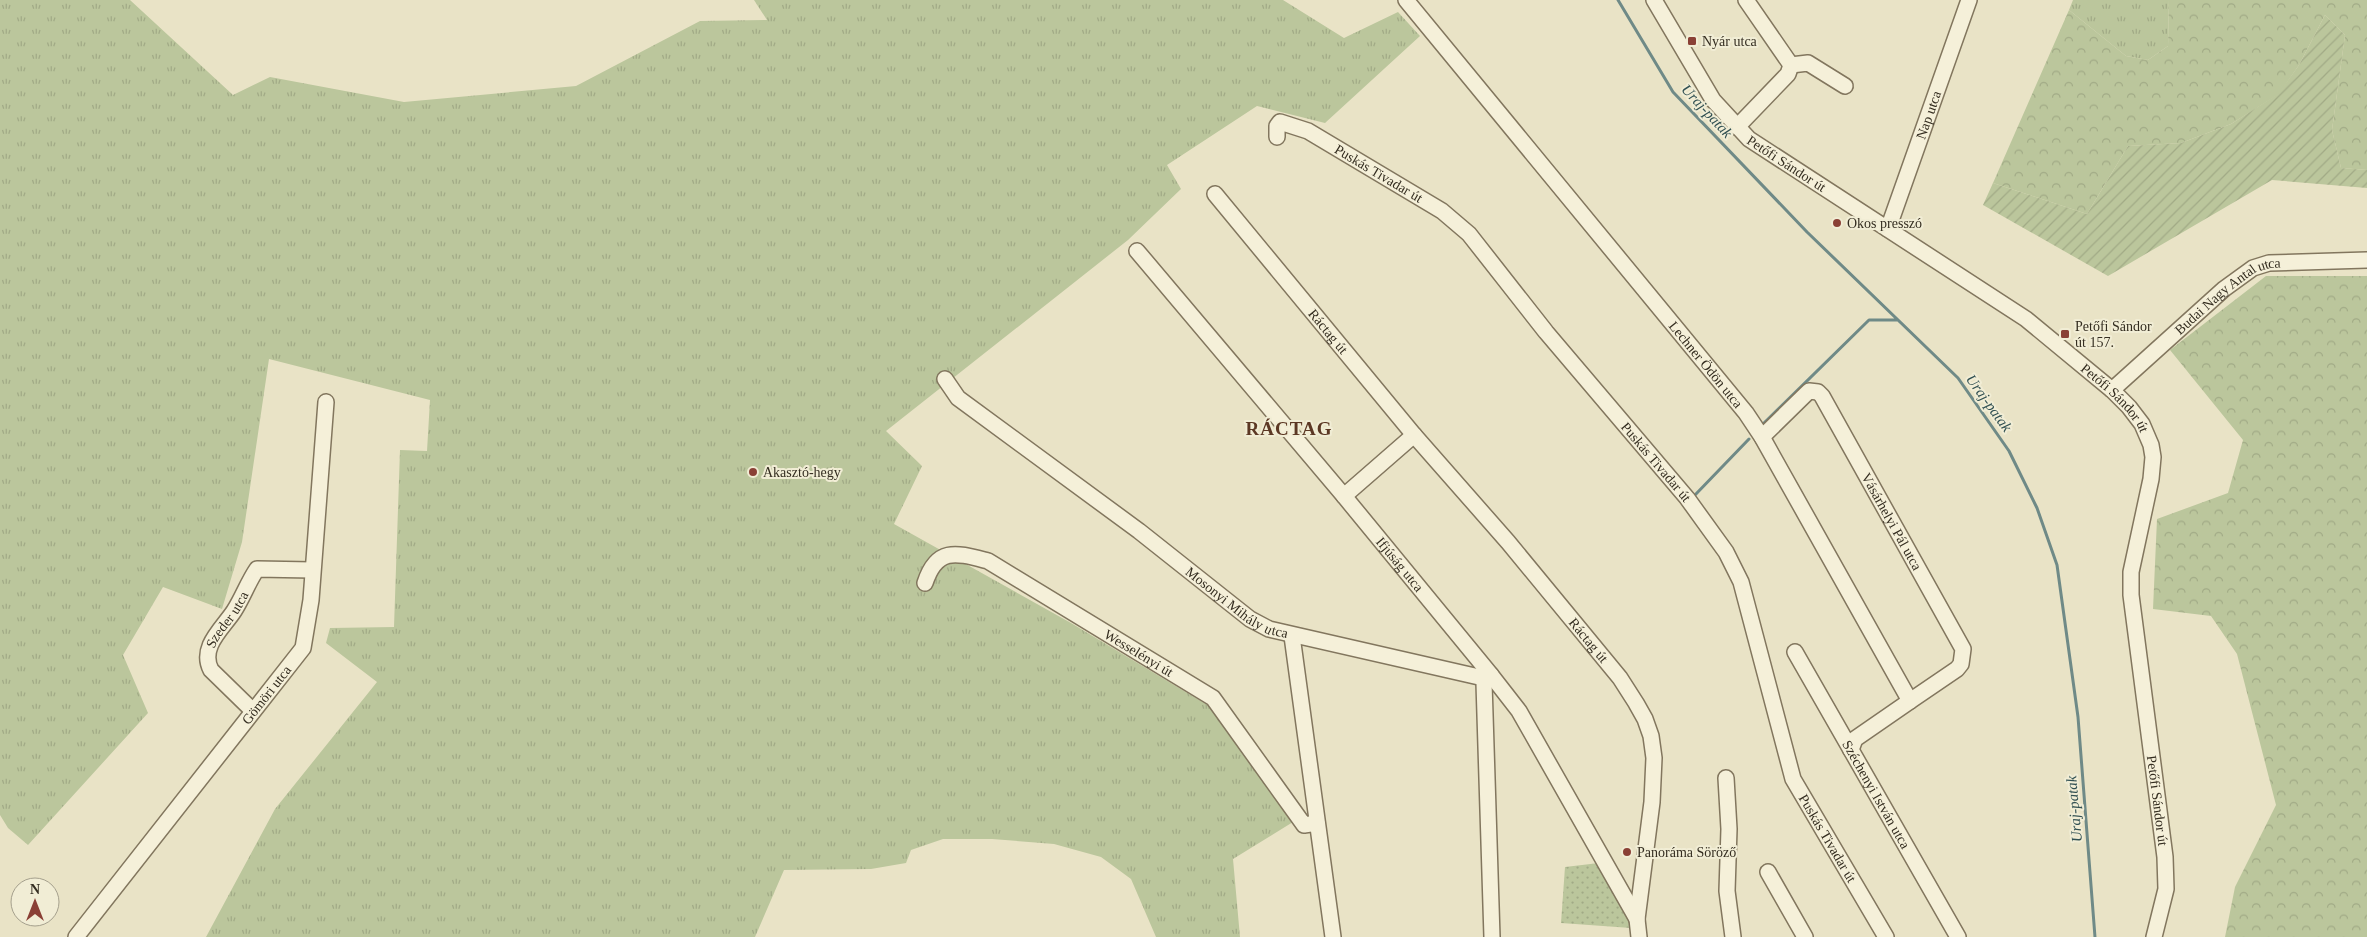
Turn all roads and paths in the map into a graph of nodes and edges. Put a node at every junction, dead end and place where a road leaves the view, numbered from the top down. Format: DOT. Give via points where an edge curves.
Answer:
graph roads {
  1 [pos="1406,0"];
  2 [pos="1654,0"];
  3 [pos="1746,0"];
  4 [pos="1969,0"];
  5 [pos="1790,65"];
  6 [pos="1845,86"];
  7 [pos="1737,127"];
  8 [pos="1277,137"];
  9 [pos="1214,194"];
  10 [pos="1888,229"];
  11 [pos="1137,251"];
  12 [pos="2367,260"];
  13 [pos="945,379"];
  14 [pos="2112,390"];
  15 [pos="326,402"];
  16 [pos="1414,436"];
  17 [pos="1762,437"];
  18 [pos="1344,496"];
  19 [pos="312,570"];
  20 [pos="925,583"];
  21 [pos="1292,636"];
  22 [pos="1795,652"];
  23 [pos="1491,675"];
  24 [pos="1910,701"];
  25 [pos="253,711"];
  26 [pos="1850,750"];
  27 [pos="1726,778"];
  28 [pos="1317,823"];
  29 [pos="1768,872"];
  30 [pos="1637,919"];
  31 [pos="76,937"];
  32 [pos="1333,937"];
  33 [pos="1492,937"];
  34 [pos="1639,937"];
  35 [pos="1733,937"];
  36 [pos="1805,937"];
  37 [pos="1886,937"];
  38 [pos="1958,937"];
  39 [pos="2154,937"];
  1 -- 17 [label="street, Lechner Ödön utca" via="1746,413"];
  2 -- 7 [label="street, Petőfi Sándor út" via="1713,100"];
  3 -- 5 [label="street"];
  4 -- 10 [label="street, Nap utca"];
  5 -- 6 [label="street" via="1808,63"];
  5 -- 7 [label="street" via="1788,74"];
  7 -- 10 [label="street, Petőfi Sándor út" via="1789,166"];
  8 -- 37 [label="street, Puskás Tivadar út" via="1280,122 1308,131 1442,211 1469,234 1546,332 1687,498 1726,552 1741,582 1793,779"];
  9 -- 16 [label="street, Ráctag út"];
  10 -- 14 [label="street, Petőfi Sándor út" via="2026,319"];
  11 -- 18 [label="street, Ifjúság utca"];
  12 -- 14 [label="street, Budai Nagy Antal utca" via="2269,263 2253,268 2224,289"];
  13 -- 21 [label="street, Mosonyi Mihály utca" via="958,398 1139,531 1250,619"];
  14 -- 39 [label="street, Petőfi Sándor út" via="2142,424 2153,457 2152,479 2131,572 2130,595 2165,857 2166,889"];
  15 -- 19 [label="street, Gömöri utca"];
  16 -- 18 [label="street"];
  16 -- 30 [label="street, Ráctag út" via="1508,542 1620,678 1646,719 1651,736 1653,780"];
  17 -- 24 [label="street, Lechner Ödön utca"];
  17 -- 24 [label="street, Vásárhelyi Pál utca" via="1809,391 1822,396 1963,649 1962,664 1957,669"];
  18 -- 23 [label="street, Ifjúság utca"];
  19 -- 25 [label="street, Gömöri utca" via="303,648"];
  19 -- 25 [label="street, Szeder utca" via="257,568 212,644 208,662 212,670"];
  20 -- 28 [label="street, Wesselényi út" via="938,560 956,553 988,561 1214,698 1304,825"];
  21 -- 23 [label="street" via="1356,647 1479,677"];
  21 -- 28 [label="street, Mosonyi Mihály utca"];
  22 -- 26 [label="street, Széchenyi István utca"];
  23 -- 30 [label="street" via="1518,711"];
  23 -- 33 [label="street" via="1484,683"];
  24 -- 26 [label="street" via="1855,739"];
  25 -- 31 [label="street, Gömöri utca"];
  26 -- 38 [label="street, Széchenyi István utca"];
  27 -- 35 [label="street" via="1729,829 1727,891"];
  28 -- 32 [label="street, Mosonyi Mihály utca"];
  29 -- 36 [label="street"];
  30 -- 34 [label="street"];
}
